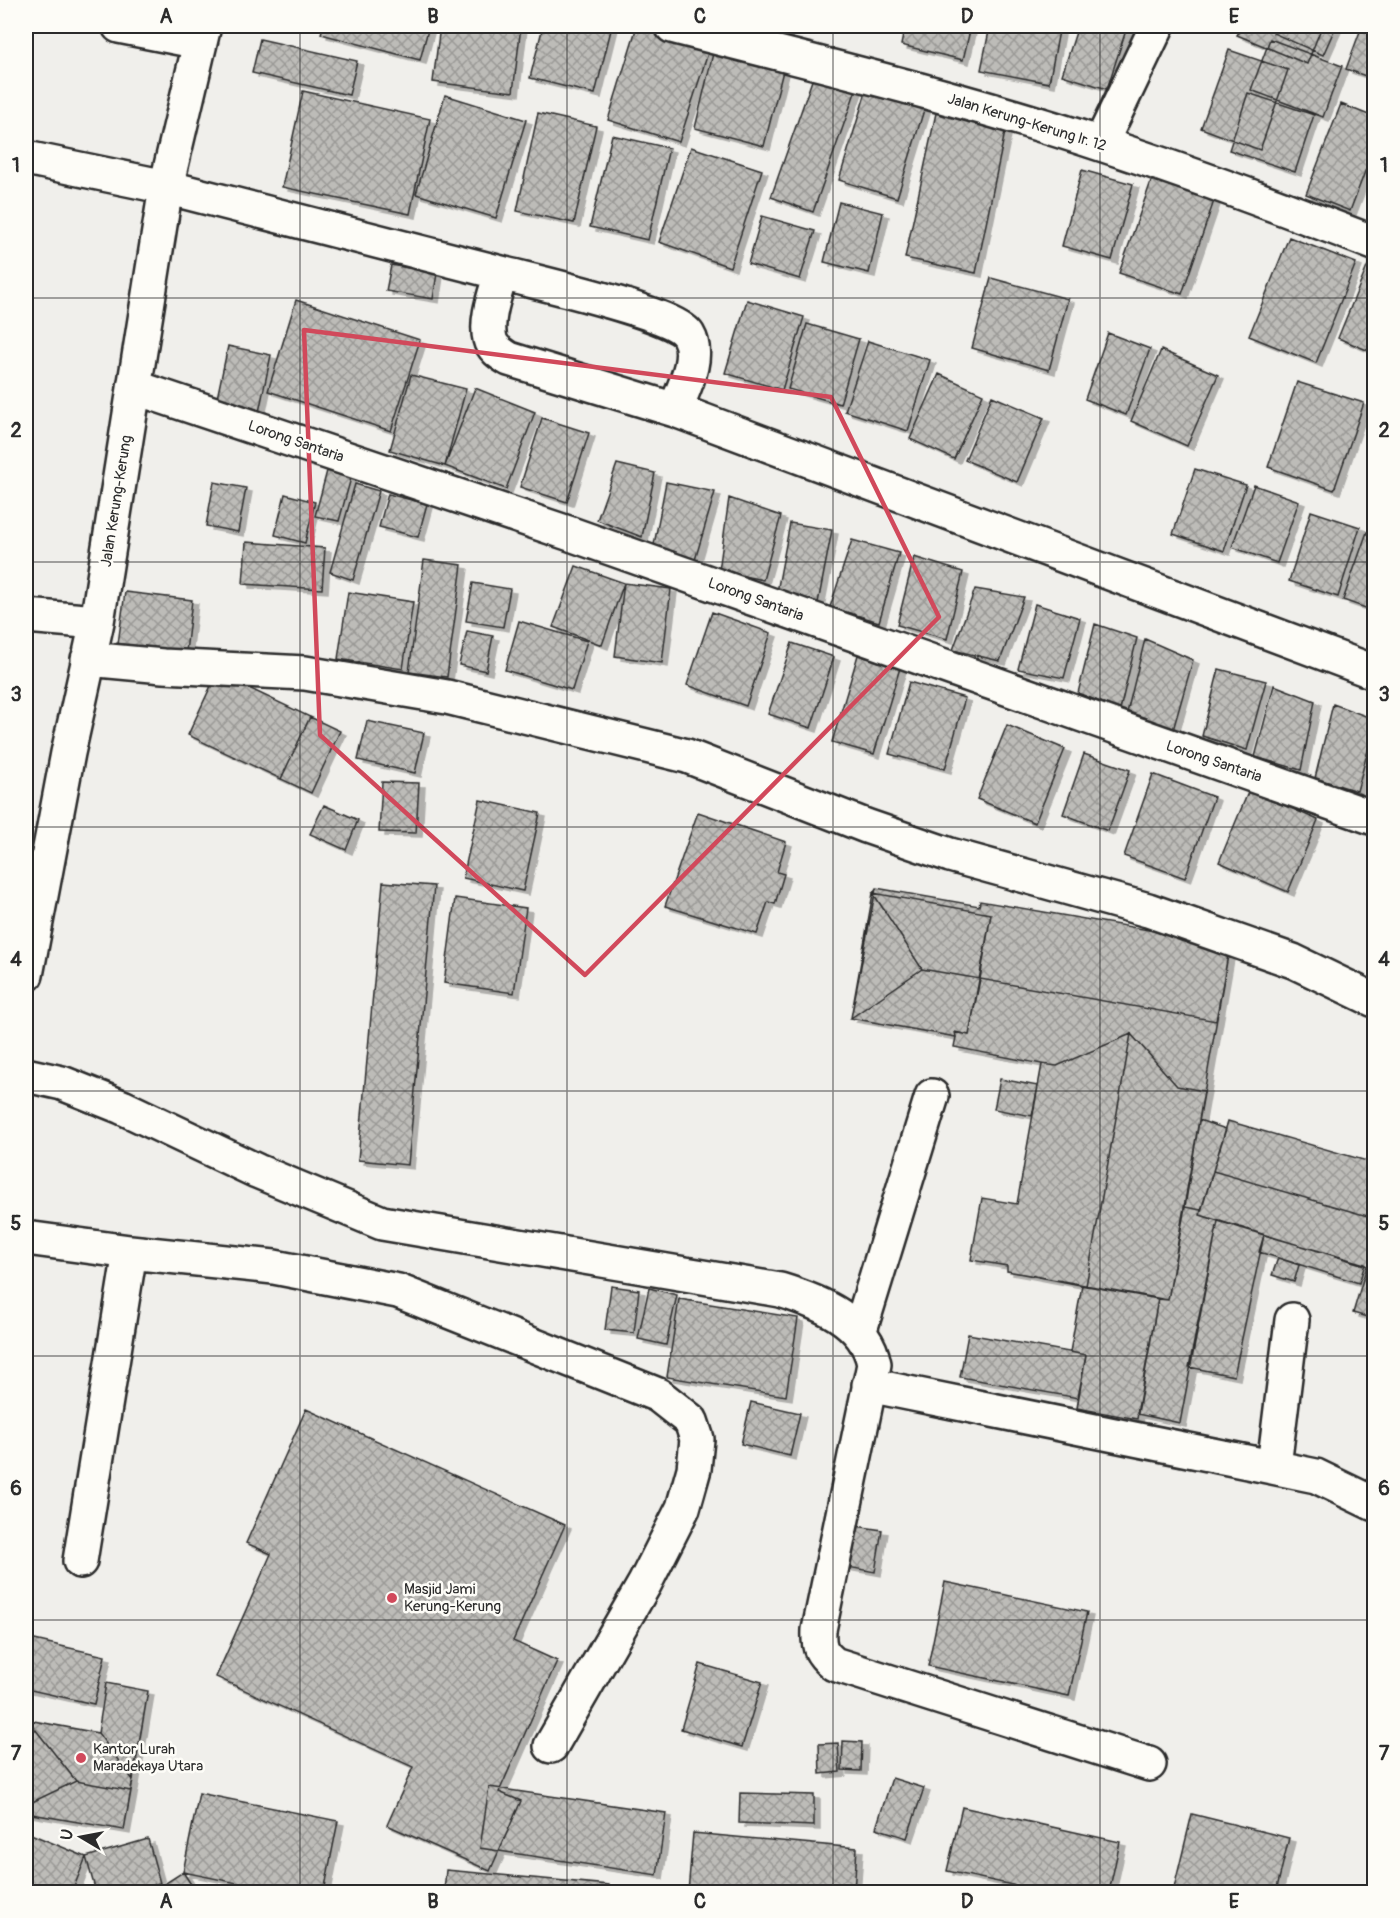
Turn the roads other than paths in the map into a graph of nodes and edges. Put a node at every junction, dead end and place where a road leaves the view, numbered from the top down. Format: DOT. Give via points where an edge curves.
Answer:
graph roads {
  1 [pos="119,26"];
  2 [pos="672,26"];
  3 [pos="1157,26"];
  4 [pos="202,34"];
  5 [pos="1101,143"];
  6 [pos="26,158"];
  7 [pos="166,187"];
  8 [pos="1374,243"];
  9 [pos="501,273"];
  10 [pos="134,387"];
  11 [pos="675,410"];
  12 [pos="26,616"];
  13 [pos="97,622"];
  14 [pos="88,659"];
  15 [pos="1374,672"];
  16 [pos="1374,818"];
  17 [pos="26,975"];
  18 [pos="1374,1000"];
  19 [pos="26,1075"];
  20 [pos="932,1096"];
  21 [pos="26,1238"];
  22 [pos="130,1252"];
  23 [pos="1292,1320"];
  24 [pos="860,1330"];
  25 [pos="869,1384"];
  26 [pos="1274,1466"];
  27 [pos="1374,1504"];
  28 [pos="80,1561"];
  29 [pos="551,1746"];
  30 [pos="1149,1764"];
  1 -- 4 [label="street"];
  2 -- 5 [label="street, Jalan Kerung-Kerung lr. 12" via="933,94"];
  3 -- 5 [label="street"];
  4 -- 7 [label="street, Jalan Kerung-Kerung"];
  5 -- 8 [label="street, Jalan Kerung-Kerung lr. 12"];
  6 -- 7 [label="street"];
  7 -- 9 [label="street"];
  7 -- 10 [label="street, Jalan Kerung-Kerung"];
  9 -- 11 [label="street" via="490,332 497,351 523,364"];
  9 -- 11 [label="street" via="650,314 682,328 690,340 692,360"];
  10 -- 13 [label="street, Jalan Kerung-Kerung"];
  10 -- 16 [label="street, Lorong Santaria" via="568,533"];
  11 -- 15 [label="street"];
  12 -- 13 [label="street"];
  13 -- 14 [label="street, Jalan Kerung-Kerung"];
  14 -- 17 [label="street, Jalan Kerung-Kerung"];
  14 -- 18 [label="street" via="305,673 447,697 687,756 950,855 1148,910 1293,961"];
  19 -- 24 [label="street" via="62,1083 122,1107 208,1150 382,1223 780,1290 813,1300"];
  20 -- 24 [label="street"];
  21 -- 22 [label="street"];
  22 -- 28 [label="street"];
  22 -- 29 [label="street" via="274,1267 398,1291 658,1395 690,1421 697,1439 694,1469 683,1508 645,1583"];
  23 -- 26 [label="street"];
  24 -- 25 [label="street" via="871,1347 874,1364"];
  25 -- 26 [label="street"];
  25 -- 30 [label="street" via="819,1630 818,1647 822,1654 834,1664"];
  26 -- 27 [label="street" via="1316,1476"];
}
